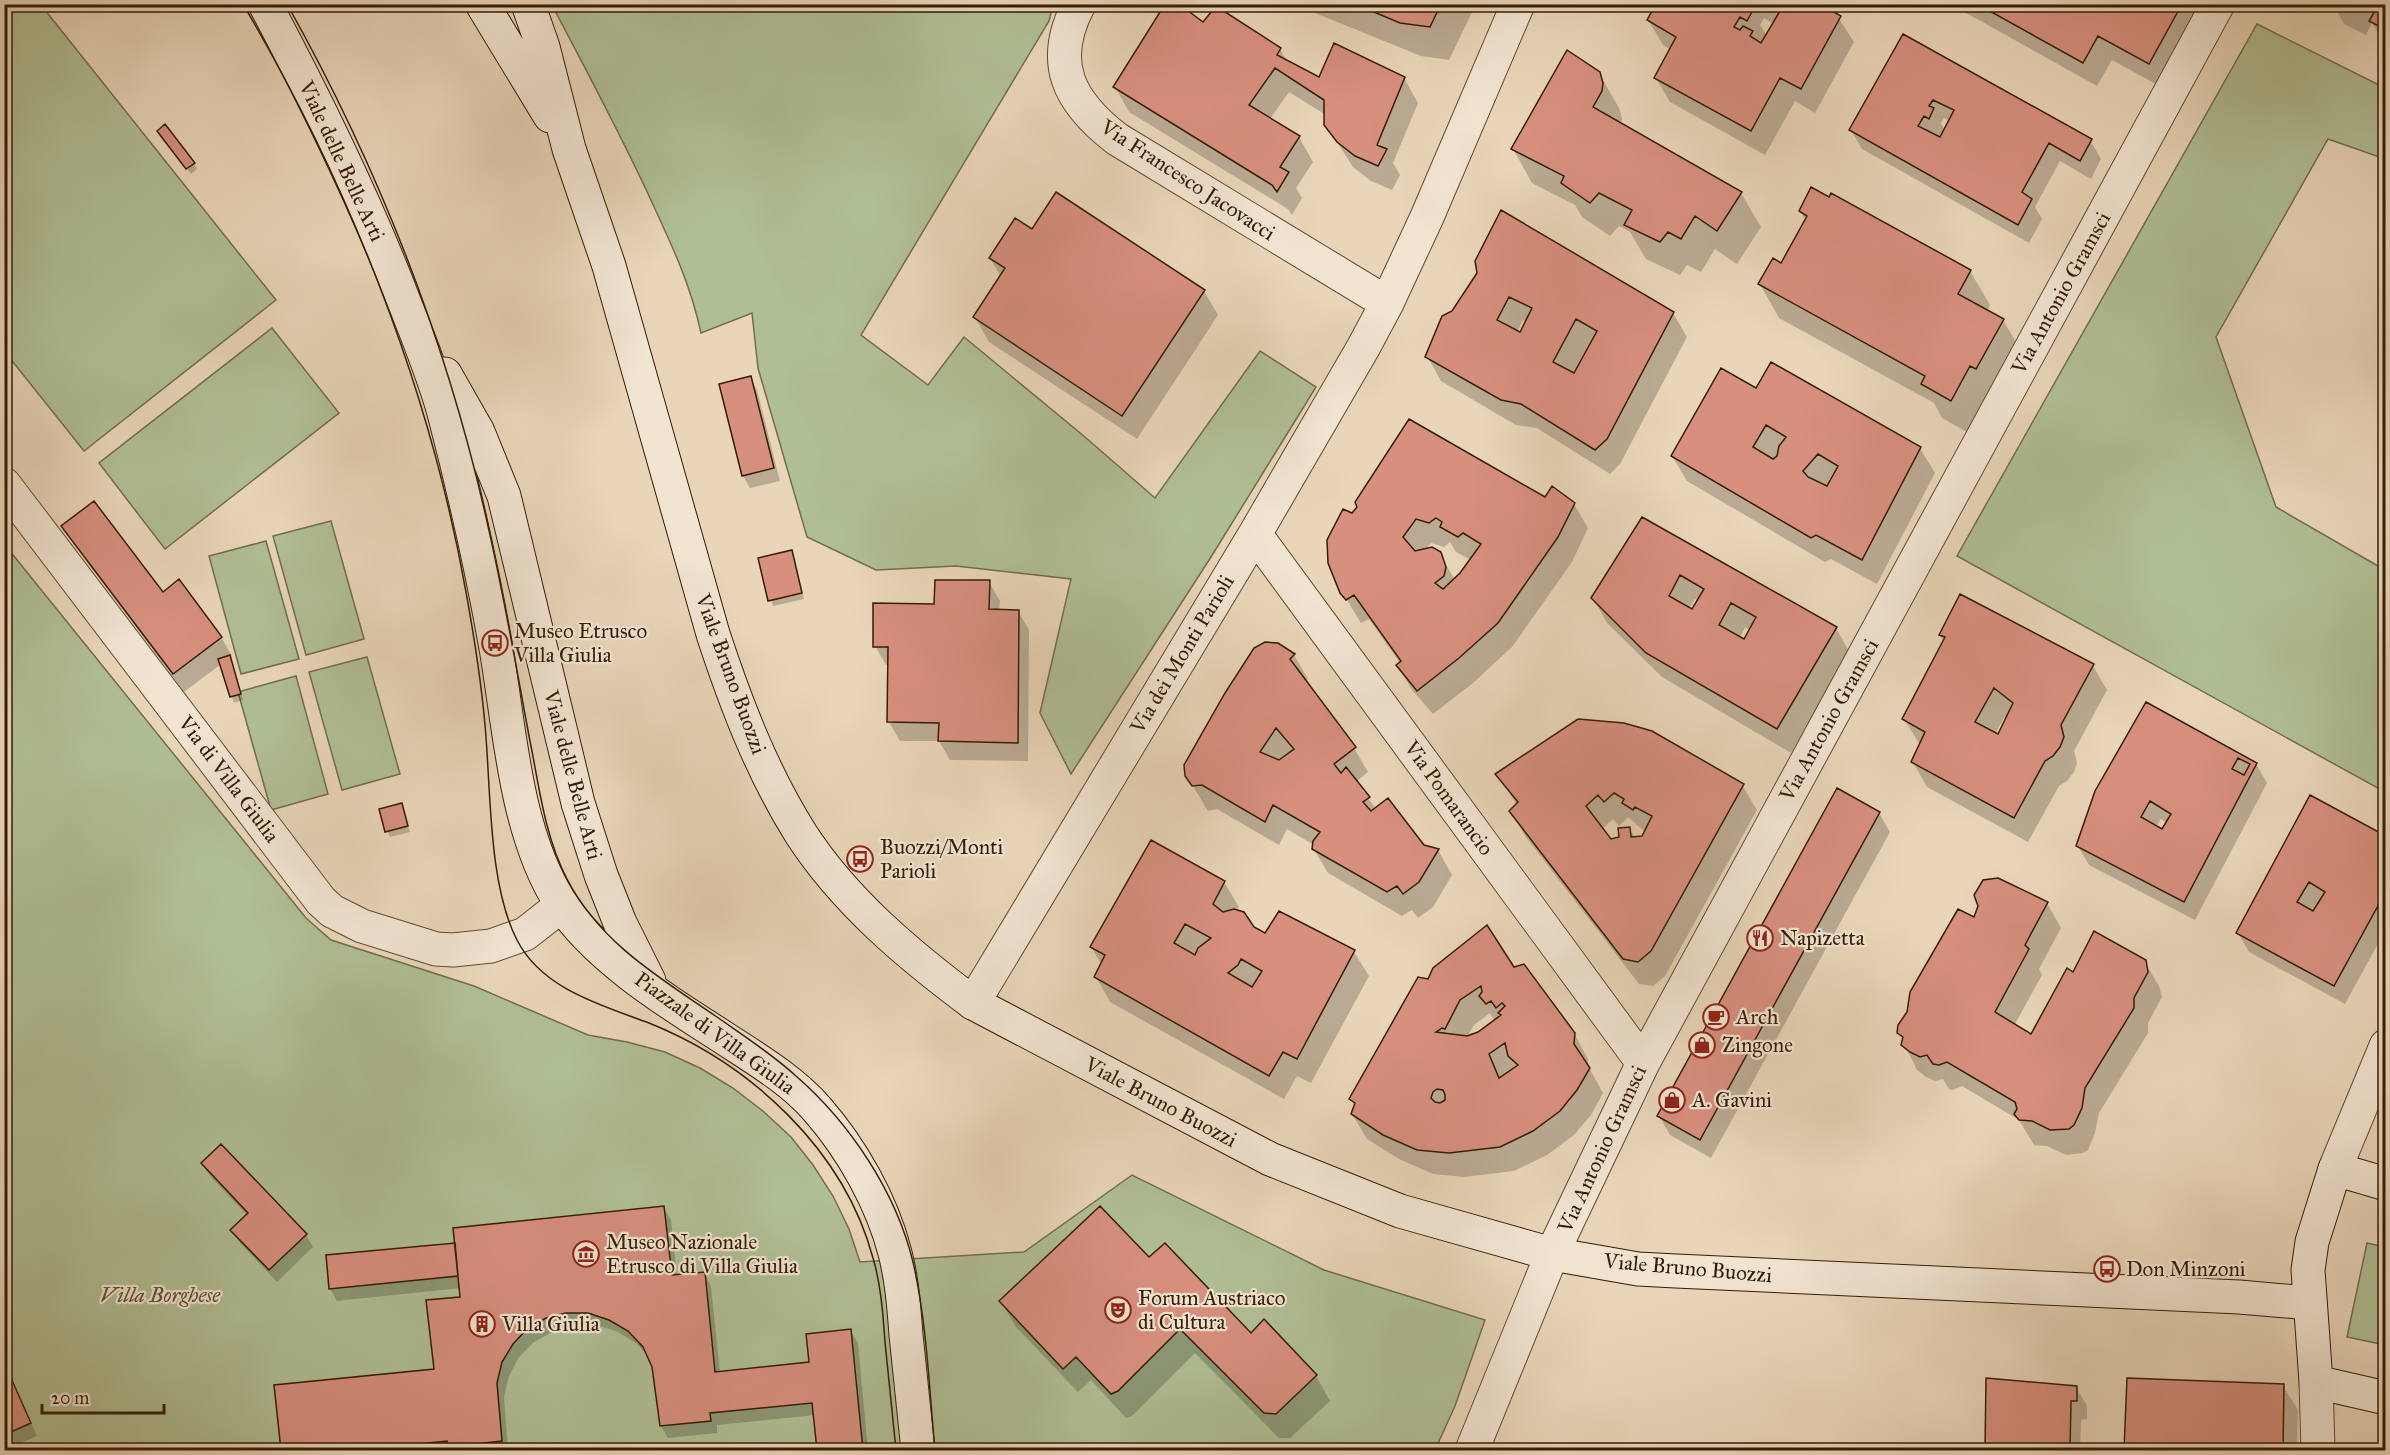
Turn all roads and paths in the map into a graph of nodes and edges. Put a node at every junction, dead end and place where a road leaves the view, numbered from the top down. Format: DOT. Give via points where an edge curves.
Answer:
graph roads {
  1 [pos="265,4"];
  2 [pos="482,4"];
  3 [pos="528,4"];
  4 [pos="1079,4"];
  5 [pos="1518,4"];
  6 [pos="2218,4"];
  7 [pos="569,149"];
  8 [pos="1387,303"];
  9 [pos="412,321"];
  10 [pos="4,484"];
  11 [pos="1255,534"];
  12 [pos="562,905"];
  13 [pos="655,993"];
  14 [pos="974,1003"];
  15 [pos="2385,1046"];
  16 [pos="1643,1063"];
  17 [pos="2335,1169"];
  18 [pos="2385,1184"];
  19 [pos="1552,1254"];
  20 [pos="2309,1302"];
  21 [pos="2316,1382"];
  22 [pos="2385,1398"];
  23 [pos="918,1450"];
  24 [pos="1472,1450"];
  25 [pos="2318,1450"];
  1 -- 9 [label="street, Viale delle Belle Arti" via="352,177"];
  2 -- 7 [label="street, Viale Bruno Buozzi"];
  3 -- 7 [label="street, Viale Bruno Buozzi"];
  4 -- 8 [label="street, Via Francesco Jacovacci" via="1067,29 1064,52 1068,80 1085,111 1117,139"];
  5 -- 8 [label="street, Via dei Monti Parioli"];
  6 -- 16 [label="street, Via Antonio Gramsci"];
  7 -- 14 [label="street, Viale Bruno Buozzi" via="609,266 713,634 754,746 786,809 820,860 876,922"];
  8 -- 11 [label="street, Via dei Monti Parioli"];
  9 -- 12 [label="street, Viale delle Belle Arti" via="443,409 474,540 523,810 542,871"];
  9 -- 13 [label="street, Viale delle Belle Arti" via="473,422 496,473 592,853"];
  10 -- 12 [label="street, Via di Villa Giulia" via="332,912 362,926 443,950 479,948 525,934"];
  11 -- 14 [label="street, Via dei Monti Parioli"];
  11 -- 16 [label="street, Via Pomarancio"];
  12 -- 13 [label="street, Piazzale di Villa Giulia" via="588,936"];
  13 -- 23 [label="street, Piazzale di Villa Giulia" via="766,1066 811,1103 849,1152 880,1211 895,1251"];
  14 -- 19 [label="street, Viale Bruno Buozzi" via="1270,1159 1400,1211"];
  15 -- 17 [label="street"];
  16 -- 19 [label="street, Via Antonio Gramsci"];
  17 -- 18 [label="street"];
  17 -- 20 [label="street" via="2310,1251"];
  19 -- 20 [label="street, Viale Bruno Buozzi" via="1657,1270"];
  19 -- 24 [label="street, Via Antonio Gramsci"];
  20 -- 21 [label="street"];
  21 -- 22 [label="street"];
  21 -- 25 [label="street"];
}
